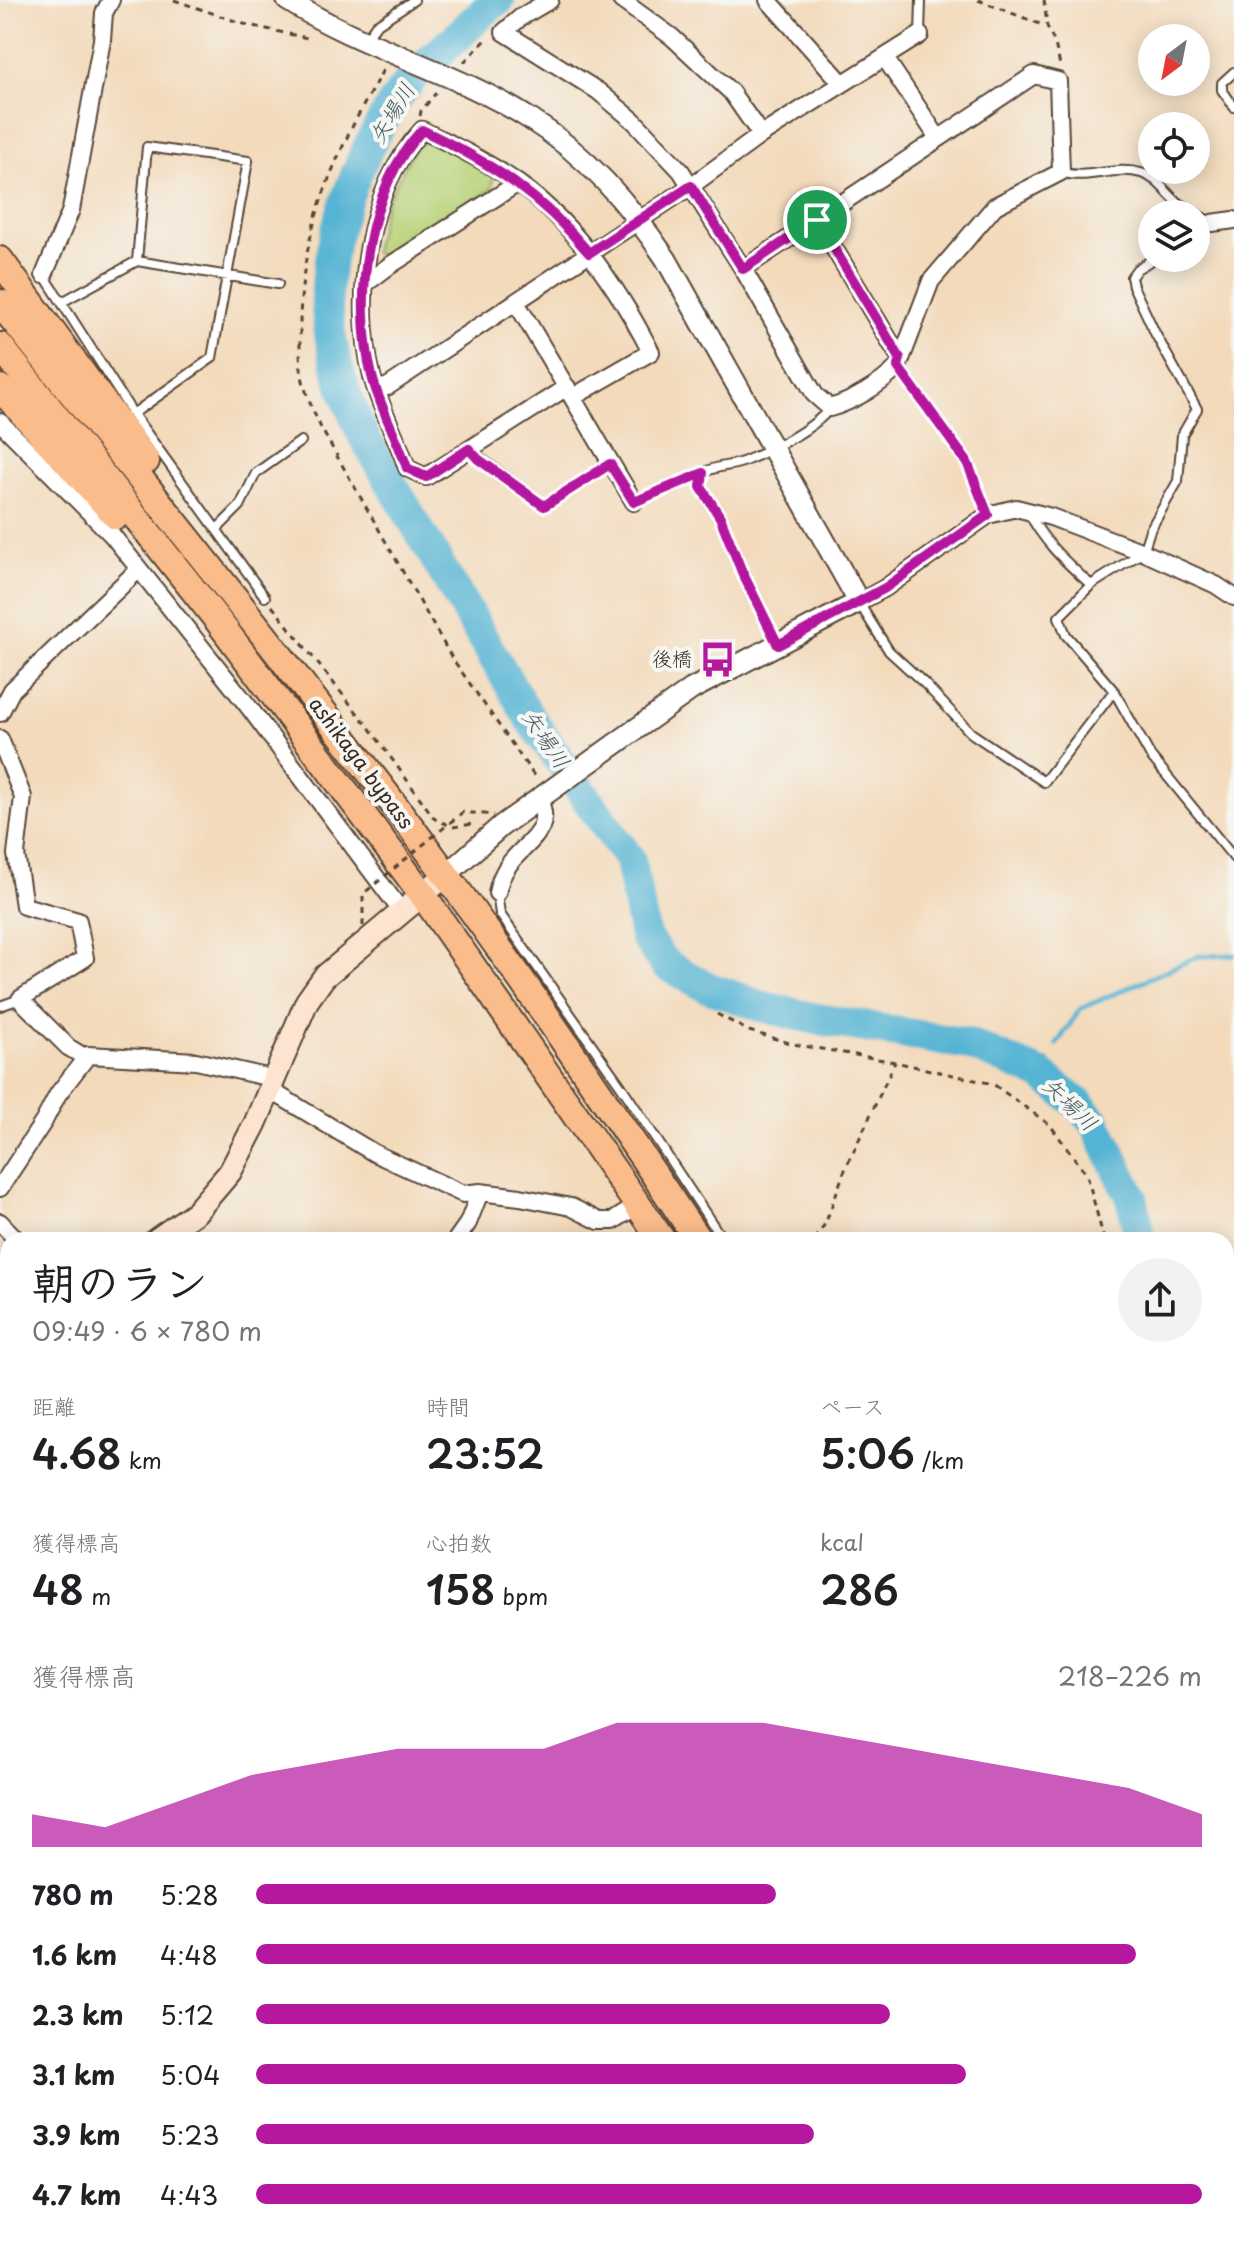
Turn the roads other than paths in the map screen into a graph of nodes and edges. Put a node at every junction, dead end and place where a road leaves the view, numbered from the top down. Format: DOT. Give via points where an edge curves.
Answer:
graph roads {
  1 [pos="111,0"];
  2 [pos="287,0"];
  3 [pos="414,0"];
  4 [pos="550,0"];
  5 [pos="621,0"];
  6 [pos="768,0"];
  7 [pos="921,0"];
  8 [pos="920,35"];
  9 [pos="364,41"];
  10 [pos="885,58"];
  11 [pos="1234,72"];
  12 [pos="842,83"];
  13 [pos="1234,107"];
  14 [pos="761,135"];
  15 [pos="938,138"];
  16 [pos="1061,172"];
  17 [pos="518,183"];
  18 [pos="691,186"];
  19 [pos="640,219"];
  20 [pos="817,220"];
  21 [pos="1226,225"];
  22 [pos="589,253"];
  23 [pos="0,260"];
  24 [pos="137,261"];
  25 [pos="1138,268"];
  26 [pos="743,269"];
  27 [pos="44,275"];
  28 [pos="229,276"];
  29 [pos="278,284"];
  30 [pos="365,284"];
  31 [pos="62,302"];
  32 [pos="516,302"];
  33 [pos="0,303"];
  34 [pos="0,346"];
  35 [pos="899,362"];
  36 [pos="0,388"];
  37 [pos="376,388"];
  38 [pos="570,392"];
  39 [pos="830,408"];
  40 [pos="126,418"];
  41 [pos="0,422"];
  42 [pos="301,441"];
  43 [pos="773,447"];
  44 [pos="469,449"];
  45 [pos="610,464"];
  46 [pos="634,502"];
  47 [pos="710,504"];
  48 [pos="1028,510"];
  49 [pos="988,515"];
  50 [pos="218,528"];
  51 [pos="1143,552"];
  52 [pos="139,569"];
  53 [pos="1091,585"];
  54 [pos="1234,597"];
  55 [pos="859,602"];
  56 [pos="260,608"];
  57 [pos="219,622"];
  58 [pos="1114,691"];
  59 [pos="0,713"];
  60 [pos="2,746"];
  61 [pos="538,798"];
  62 [pos="1234,858"];
  63 [pos="446,875"];
  64 [pos="497,893"];
  65 [pos="423,895"];
  66 [pos="402,912"];
  67 [pos="20,999"];
  68 [pos="0,1006"];
  69 [pos="86,1058"];
  70 [pos="272,1085"];
  71 [pos="0,1188"];
  72 [pos="480,1192"];
  73 [pos="638,1205"];
  74 [pos="167,1232"];
  75 [pos="462,1232"];
  76 [pos="657,1232"];
  77 [pos="693,1232"];
  78 [pos="718,1232"];
  1 -- 27 [label="street" via="104,13 71,210"];
  2 -- 9 [label="street"];
  3 -- 9 [label="lane" via="376,25"];
  4 -- 18 [label="street" via="504,32 598,91 658,145"];
  5 -- 14 [label="street" via="672,37 731,92"];
  6 -- 12 [label="street"];
  7 -- 8 [label="lane"];
  8 -- 10 [label="street"];
  9 -- 19 [label="street" via="500,102 556,136"];
  10 -- 12 [label="street"];
  10 -- 15 [label="street"];
  11 -- 13 [label="lane" via="1222,83"];
  12 -- 14 [label="street"];
  14 -- 18 [label="street"];
  15 -- 16 [label="street" via="1034,75 1058,81"];
  15 -- 20 [label="street"];
  16 -- 21 [label="lane" via="1144,173 1176,200"];
  16 -- 35 [label="street" via="995,206 985,217 931,281"];
  17 -- 22 [label="street"];
  17 -- 30 [label="street"];
  17 -- 30 [label="street" via="422,130 380,202"];
  18 -- 19 [label="street"];
  18 -- 26 [label="street"];
  19 -- 22 [label="street"];
  19 -- 43 [label="street"];
  20 -- 26 [label="street"];
  20 -- 35 [label="street"];
  22 -- 32 [label="street"];
  22 -- 38 [label="street" via="651,352"];
  23 -- 40 [label="highway"];
  24 -- 28 [label="lane"];
  24 -- 28 [label="lane" via="147,147 248,161"];
  24 -- 31 [label="lane"];
  25 -- 51 [label="lane" via="1131,277 1133,286 1197,409 1182,435 1178,481"];
  26 -- 39 [label="street" via="815,395"];
  27 -- 31 [label="lane"];
  28 -- 29 [label="lane"];
  28 -- 40 [label="lane" via="212,358"];
  30 -- 37 [label="street" via="364,329"];
  31 -- 40 [label="lane"];
  32 -- 37 [label="street" via="387,387"];
  32 -- 38 [label="street"];
  33 -- 56 [label="highway, ashikaga bypass" via="122,456"];
  34 -- 57 [label="highway, ashikaga bypass"];
  35 -- 39 [label="street" via="889,376"];
  35 -- 49 [label="lane" via="967,462"];
  36 -- 57 [label="highway"];
  37 -- 44 [label="street" via="407,468 426,477"];
  38 -- 44 [label="street"];
  38 -- 45 [label="street"];
  39 -- 43 [label="lane"];
  40 -- 50 [label="lane"];
  40 -- 56 [label="highway"];
  41 -- 52 [label="street"];
  42 -- 50 [label="lane" via="256,473 240,506"];
  43 -- 47 [label="lane" via="703,473 701,487"];
  43 -- 55 [label="street"];
  44 -- 45 [label="lane" via="544,506"];
  45 -- 46 [label="street"];
  48 -- 49 [label="street"];
  48 -- 51 [label="street"];
  48 -- 53 [label="lane" via="1051,548"];
  49 -- 55 [label="street"];
  50 -- 56 [label="lane"];
  51 -- 53 [label="lane"];
  51 -- 54 [label="street"];
  52 -- 59 [label="street" via="12,690"];
  52 -- 66 [label="street"];
  53 -- 58 [label="lane" via="1059,617 1066,635"];
  55 -- 58 [label="lane" via="889,651 971,733 1044,782"];
  55 -- 61 [label="street" via="692,689"];
  56 -- 63 [label="highway, ashikaga bypass"];
  57 -- 65 [label="highway, ashikaga bypass"];
  58 -- 62 [label="lane" via="1150,755"];
  60 -- 67 [label="street" via="23,797 16,854 24,906 78,921 85,958"];
  61 -- 63 [label="street"];
  61 -- 64 [label="street" via="545,810 541,827 509,864"];
  63 -- 65 [label="main road"];
  63 -- 77 [label="highway, ashikaga bypass"];
  64 -- 78 [label="lane" via="500,914"];
  65 -- 66 [label="main road"];
  65 -- 73 [label="highway, ashikaga bypass"];
  66 -- 70 [label="main road" via="316,987"];
  67 -- 68 [label="lane"];
  67 -- 69 [label="street"];
  69 -- 70 [label="street" via="196,1061"];
  69 -- 71 [label="street"];
  70 -- 72 [label="street" via="374,1153 463,1194"];
  70 -- 74 [label="main road" via="216,1192"];
  72 -- 73 [label="street" via="571,1207 599,1221 613,1221"];
  72 -- 75 [label="street"];
  73 -- 76 [label="highway, ashikaga bypass"];
}
